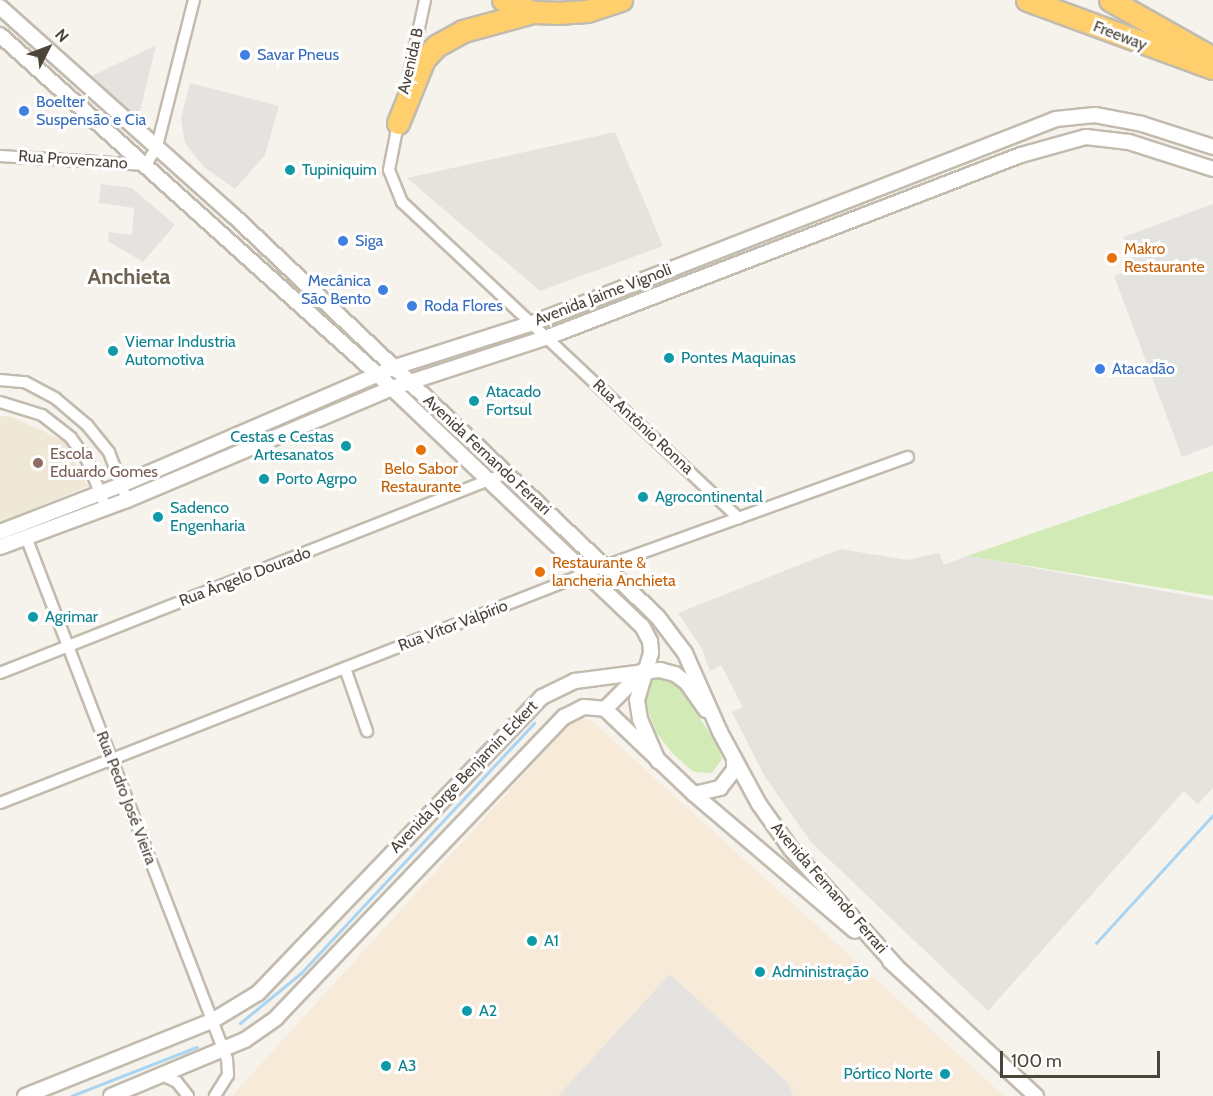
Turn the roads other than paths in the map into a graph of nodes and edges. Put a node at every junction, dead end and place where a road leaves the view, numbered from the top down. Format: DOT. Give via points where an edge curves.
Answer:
graph roads {
  1 [pos="194,0"];
  2 [pos="425,0"];
  3 [pos="503,0"];
  4 [pos="621,0"];
  5 [pos="1028,0"];
  6 [pos="1110,0"];
  7 [pos="0,7"];
  8 [pos="533,12"];
  9 [pos="0,34"];
  10 [pos="1213,58"];
  11 [pos="1213,68"];
  12 [pos="398,123"];
  13 [pos="157,146"];
  14 [pos="1213,147"];
  15 [pos="0,156"];
  16 [pos="146,165"];
  17 [pos="1213,169"];
  18 [pos="924,170"];
  19 [pos="931,190"];
  20 [pos="235,218"];
  21 [pos="221,233"];
  22 [pos="533,323"];
  23 [pos="548,337"];
  24 [pos="395,367"];
  25 [pos="378,375"];
  26 [pos="0,380"];
  27 [pos="410,382"];
  28 [pos="392,388"];
  29 [pos="0,402"];
  30 [pos="479,447"];
  31 [pos="908,456"];
  32 [pos="507,473"];
  33 [pos="490,481"];
  34 [pos="121,485"];
  35 [pos="99,493"];
  36 [pos="127,501"];
  37 [pos="105,508"];
  38 [pos="739,518"];
  39 [pos="0,532"];
  40 [pos="26,537"];
  41 [pos="0,547"];
  42 [pos="605,566"];
  43 [pos="586,573"];
  44 [pos="68,646"];
  45 [pos="345,668"];
  46 [pos="643,671"];
  47 [pos="0,673"];
  48 [pos="605,709"];
  49 [pos="368,731"];
  50 [pos="720,732"];
  51 [pos="734,758"];
  52 [pos="111,759"];
  53 [pos="658,761"];
  54 [pos="694,794"];
  55 [pos="0,803"];
  56 [pos="896,966"];
  57 [pos="213,1021"];
  58 [pos="226,1054"];
  59 [pos="162,1075"];
  60 [pos="25,1096"];
  61 [pos="111,1096"];
  62 [pos="188,1096"];
  63 [pos="215,1096"];
  64 [pos="1036,1096"];
  1 -- 13 [label="street"];
  2 -- 12 [label="street, Avenida B"];
  3 -- 8 [label="highway"];
  4 -- 8 [label="highway" via="587,10"];
  5 -- 11 [label="highway, Freeway"];
  6 -- 10 [label="highway"];
  7 -- 13 [label="street, Avenida Fernando Ferrari"];
  8 -- 12 [label="highway" via="463,31 436,46 424,60"];
  9 -- 16 [label="street, Avenida Fernando Ferrari"];
  12 -- 22 [label="street, Avenida B" via="389,170 402,202"];
  13 -- 16 [label="street"];
  13 -- 20 [label="street, Avenida Fernando Ferrari"];
  14 -- 18 [label="street, Avenida Jaime Vignoli" via="1142,124 1095,115 1056,119"];
  15 -- 16 [label="street, Rua Provenzano"];
  16 -- 21 [label="street, Avenida Fernando Ferrari"];
  17 -- 19 [label="street, Avenida Jaime Vignoli" via="1129,142 1086,137 1021,155"];
  18 -- 19 [label="street"];
  18 -- 22 [label="street, Avenida Jaime Vignoli"];
  19 -- 23 [label="street, Avenida Jaime Vignoli"];
  20 -- 21 [label="street"];
  20 -- 24 [label="street, Avenida Fernando Ferrari"];
  21 -- 25 [label="street, Avenida Fernando Ferrari"];
  22 -- 23 [label="street, Rua Antônio Ronna"];
  22 -- 24 [label="street, Avenida Jaime Vignoli"];
  23 -- 27 [label="street, Avenida Jaime Vignoli"];
  23 -- 38 [label="street, Rua Antônio Ronna"];
  24 -- 25 [label="street, Avenida Jaime Vignoli"];
  24 -- 27 [label="street, Avenida Fernando Ferrari"];
  25 -- 28 [label="street, Avenida Fernando Ferrari"];
  25 -- 34 [label="street, Avenida Jaime Vignoli"];
  26 -- 34 [label="street" via="25,382 55,398 87,425 108,452"];
  27 -- 28 [label="street, Avenida Jaime Vignoli"];
  27 -- 30 [label="street, Avenida Fernando Ferrari"];
  28 -- 33 [label="street, Avenida Fernando Ferrari"];
  28 -- 36 [label="street, Avenida Jaime Vignoli"];
  29 -- 35 [label="street" via="42,415 71,438 87,460"];
  30 -- 32 [label="street, Avenida Fernando Ferrari"];
  30 -- 33 [label="street"];
  31 -- 38 [label="street, Rua Vítor Valpírio"];
  32 -- 33 [label="street, Rua Ângelo Dourado"];
  32 -- 42 [label="street, Avenida Fernando Ferrari"];
  33 -- 43 [label="street, Avenida Fernando Ferrari"];
  33 -- 44 [label="street, Rua Ângelo Dourado"];
  34 -- 35 [label="street, Avenida Jaime Vignoli"];
  34 -- 36 [label="street"];
  35 -- 37 [label="street"];
  35 -- 39 [label="street, Avenida Jaime Vignoli"];
  36 -- 37 [label="street, Avenida Jaime Vignoli"];
  37 -- 40 [label="street, Avenida Jaime Vignoli"];
  38 -- 42 [label="street, Rua Vítor Valpírio"];
  40 -- 41 [label="street, Avenida Jaime Vignoli"];
  40 -- 44 [label="street, Rua Pedro José Vieira"];
  42 -- 43 [label="street, Rua Vítor Valpírio"];
  42 -- 50 [label="street, Avenida Fernando Ferrari" via="657,616 686,653"];
  43 -- 45 [label="street, Rua Vítor Valpírio"];
  43 -- 46 [label="street, Avenida Fernando Ferrari" via="642,626 651,653"];
  44 -- 47 [label="street, Rua Ângelo Dourado"];
  44 -- 52 [label="street, Rua Pedro José Vieira"];
  45 -- 49 [label="street"];
  45 -- 52 [label="street, Rua Vítor Valpírio"];
  46 -- 48 [label="street"];
  46 -- 50 [label="street, Avenida Jorge Benjamin Eckert" via="675,674 687,683"];
  46 -- 53 [label="street, Avenida Fernando Ferrari" via="637,700 640,719"];
  46 -- 57 [label="street, Avenida Jorge Benjamin Eckert" via="575,681 542,696 280,973 232,1012"];
  48 -- 53 [label="street, Avenida Fernando Ferrari"];
  48 -- 58 [label="street, Avenida Jorge Benjamin Eckert" via="584,707 564,717 306,992"];
  50 -- 51 [label="street, Avenida Fernando Ferrari"];
  51 -- 54 [label="street" via="734,770 720,788"];
  51 -- 56 [label="street, Avenida Fernando Ferrari" via="759,804 791,849"];
  52 -- 55 [label="street, Rua Vítor Valpírio"];
  52 -- 57 [label="street, Rua Pedro José Vieira"];
  53 -- 54 [label="street, Avenida Fernando Ferrari"];
  54 -- 56 [label="street, Avenida Fernando Ferrari"];
  56 -- 64 [label="street, Avenida Fernando Ferrari"];
  57 -- 58 [label="street, Rua Pedro José Vieira"];
  57 -- 60 [label="street, Avenida Jorge Benjamin Eckert"];
  58 -- 59 [label="street, Avenida Jorge Benjamin Eckert"];
  58 -- 63 [label="street" via="228,1075"];
  59 -- 61 [label="street, Avenida Jorge Benjamin Eckert"];
  59 -- 62 [label="street" via="177,1082"];
}
